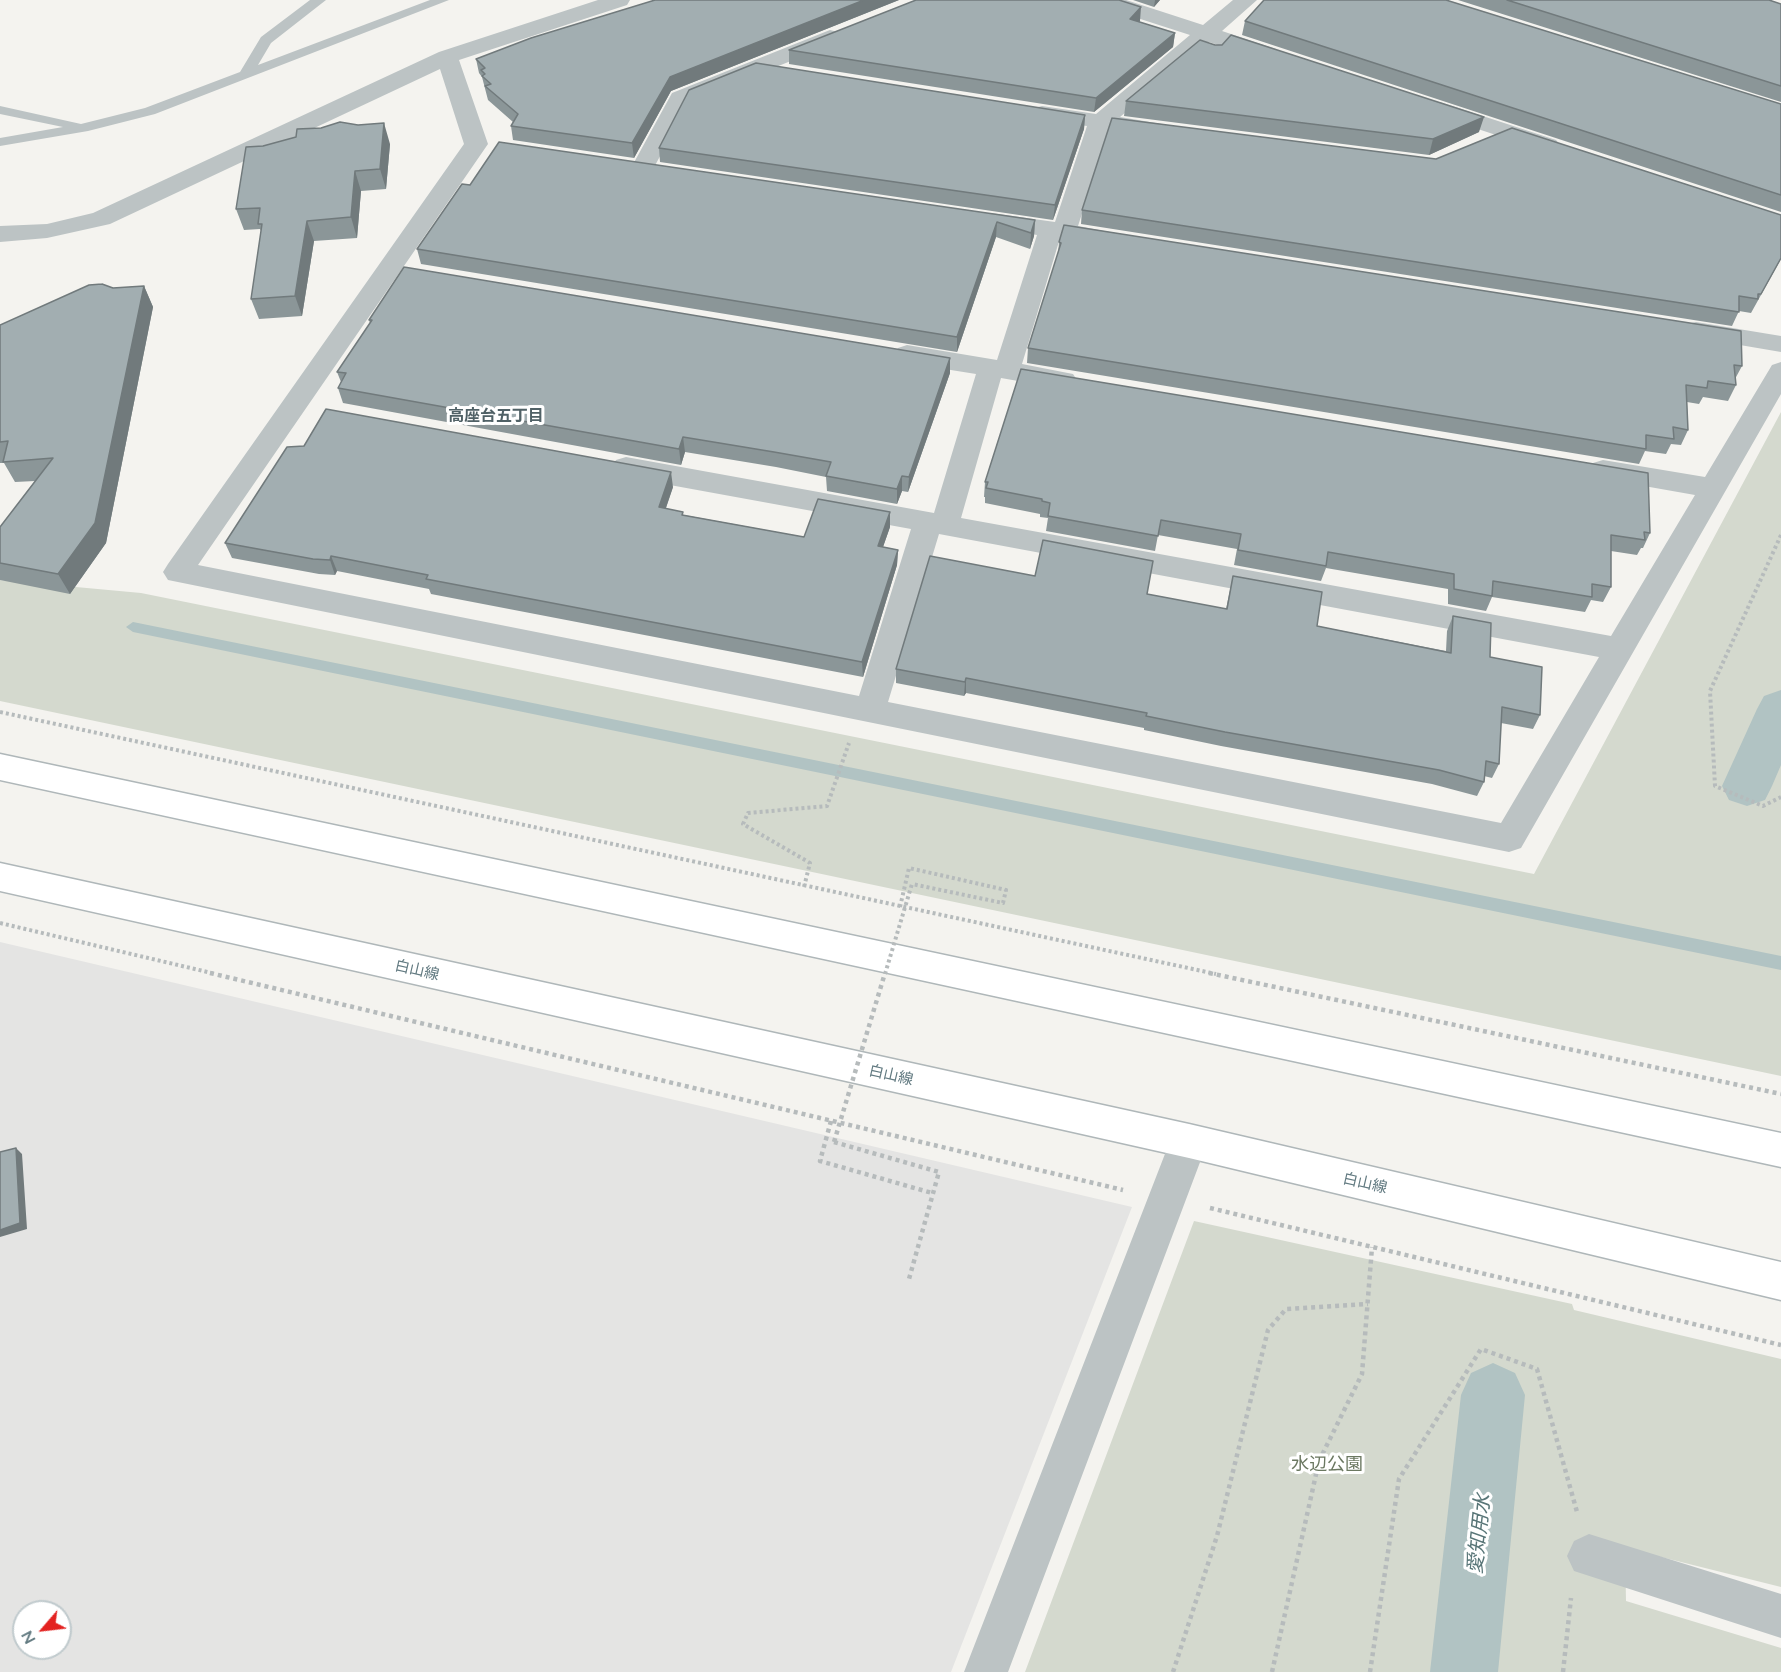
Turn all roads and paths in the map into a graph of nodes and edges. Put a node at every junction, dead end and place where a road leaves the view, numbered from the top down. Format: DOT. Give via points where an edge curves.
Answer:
graph roads {
  1 [pos="319,0"];
  2 [pos="442,0"];
  3 [pos="619,0"];
  4 [pos="1105,0"];
  5 [pos="1246,0"];
  6 [pos="850,30"];
  7 [pos="1207,34"];
  8 [pos="447,57"];
  9 [pos="1285,59"];
  10 [pos="754,68"];
  11 [pos="247,72"];
  12 [pos="800,75"];
  13 [pos="1418,102"];
  14 [pos="0,110"];
  15 [pos="1019,110"];
  16 [pos="1100,122"];
  17 [pos="88,127"];
  18 [pos="1171,131"];
  19 [pos="1507,131"];
  20 [pos="0,142"];
  21 [pos="1475,145"];
  22 [pos="1573,153"];
  23 [pos="643,168"];
  24 [pos="970,217"];
  25 [pos="1058,230"];
  26 [pos="0,234"];
  27 [pos="1134,242"];
  28 [pos="1675,327"];
  29 [pos="1781,344"];
  30 [pos="885,351"];
  31 [pos="999,370"];
  32 [pos="1781,371"];
  33 [pos="1090,385"];
  34 [pos="600,462"];
  35 [pos="1583,466"];
  36 [pos="1713,488"];
  37 [pos="937,524"];
  38 [pos="1781,535"];
  39 [pos="1619,649"];
  40 [pos="870,710"];
  41 [pos="0,712"];
  42 [pos="848,747"];
  43 [pos="0,767"];
  44 [pos="1781,797"];
  45 [pos="0,877"];
  46 [pos="804,887"];
  47 [pos="900,907"];
  48 [pos="0,923"];
  49 [pos="1781,1094"];
  50 [pos="831,1121"];
  51 [pos="1188,1141"];
  52 [pos="1781,1150"];
  53 [pos="932,1192"];
  54 [pos="1166,1199"];
  55 [pos="1372,1247"];
  56 [pos="909,1279"];
  57 [pos="1781,1281"];
  58 [pos="1368,1304"];
  59 [pos="1781,1345"];
  60 [pos="1589,1556"];
  61 [pos="1781,1616"];
  62 [pos="986,1672"];
  63 [pos="1173,1672"];
  64 [pos="1272,1672"];
  65 [pos="1370,1672"];
  66 [pos="1563,1672"];
  1 -- 11 [label="lane" via="266,40"];
  2 -- 11 [label="lane"];
  3 -- 8 [label="street"];
  4 -- 7 [label="street"];
  5 -- 7 [label="street"];
  6 -- 10 [label="street"];
  7 -- 9 [label="street"];
  7 -- 16 [label="street"];
  8 -- 26 [label="street" via="102,219 47,231"];
  8 -- 40 [label="street" via="487,145 306,408 178,572"];
  10 -- 12 [label="street"];
  10 -- 23 [label="street" via="680,98"];
  11 -- 17 [label="lane" via="150,111"];
  13 -- 19 [label="street"];
  14 -- 17 [label="lane"];
  15 -- 16 [label="street"];
  16 -- 18 [label="street"];
  16 -- 25 [label="street"];
  17 -- 20 [label="lane"];
  19 -- 21 [label="street"];
  19 -- 22 [label="street"];
  24 -- 25 [label="street"];
  25 -- 27 [label="street"];
  25 -- 31 [label="street"];
  28 -- 29 [label="street"];
  30 -- 31 [label="street"];
  31 -- 33 [label="street"];
  31 -- 37 [label="street"];
  32 -- 36 [label="street"];
  34 -- 37 [label="street"];
  35 -- 36 [label="street"];
  36 -- 39 [label="street"];
  37 -- 39 [label="street"];
  37 -- 40 [label="street"];
  38 -- 44 [label="path" via="1710,691 1715,786 1763,806"];
  39 -- 40 [label="street" via="1509,838"];
  41 -- 46 [label="path"];
  42 -- 46 [label="path" via="827,806 748,813 743,824 810,863"];
  43 -- 52 [label="street"];
  45 -- 51 [label="street, 白山線"];
  46 -- 47 [label="path"];
  47 -- 49 [label="path"];
  47 -- 53 [label="path, bridge" via="909,868 1006,890 1003,903 912,884 834,1142 939,1172"];
  48 -- 50 [label="path"];
  50 -- 53 [label="path" via="820,1161"];
  50 -- 54 [label="path"];
  51 -- 54 [label="street"];
  51 -- 57 [label="street, 白山線"];
  53 -- 56 [label="path"];
  54 -- 55 [label="path"];
  54 -- 62 [label="street"];
  55 -- 58 [label="path"];
  55 -- 59 [label="path"];
  58 -- 63 [label="path" via="1286,1309 1268,1330 1217,1536"];
  58 -- 64 [label="path" via="1362,1374 1319,1461"];
  60 -- 61 [label="street"];
  60 -- 65 [label="path" via="1537,1369 1480,1348 1399,1479"];
  60 -- 66 [label="path" via="1568,1605"];
}
